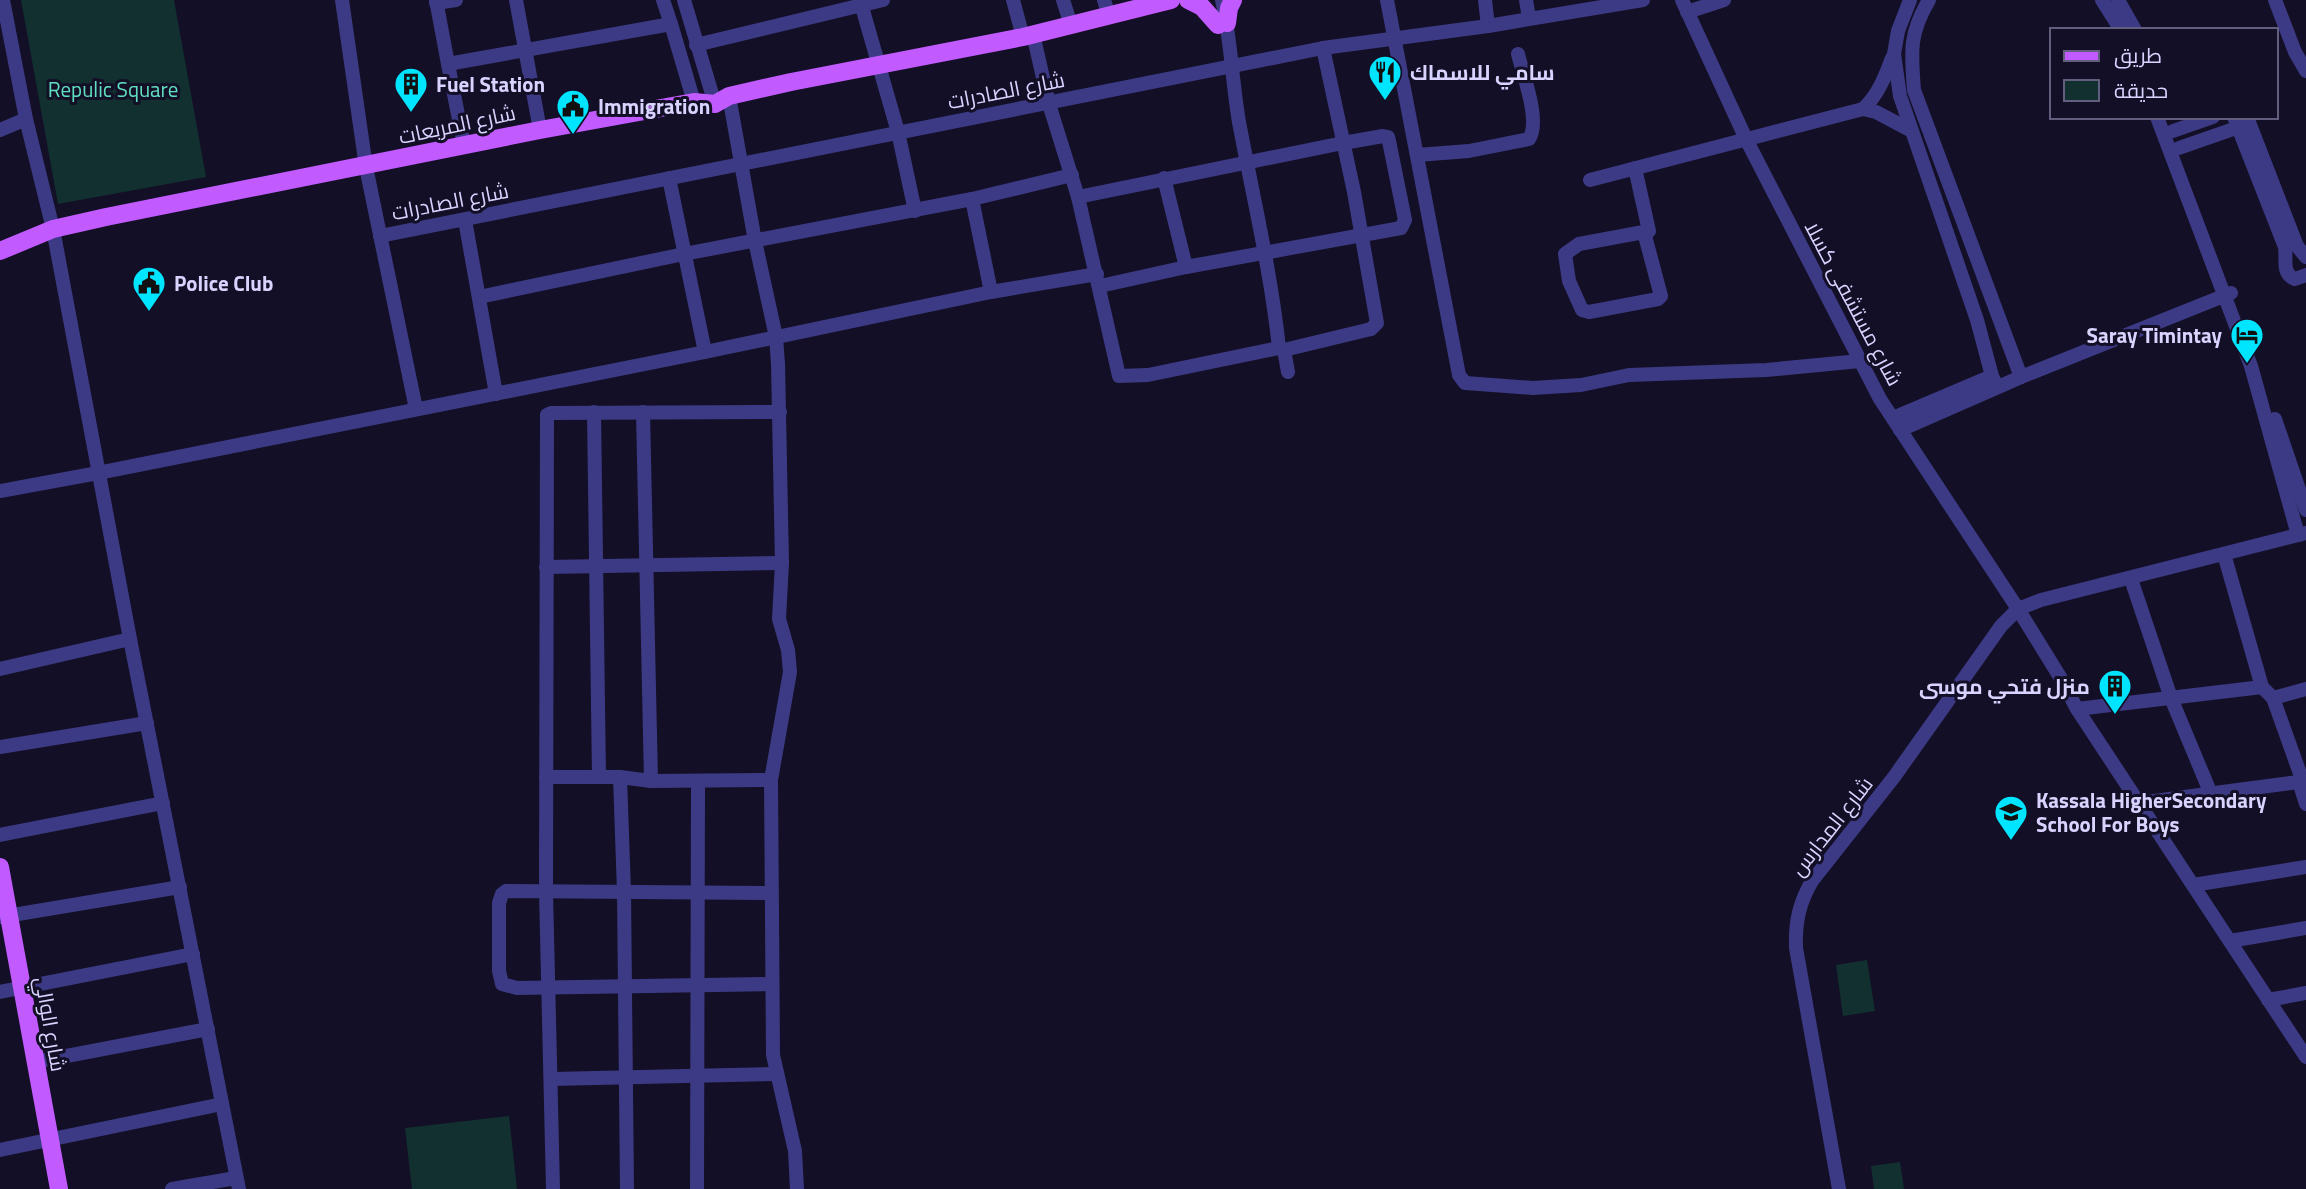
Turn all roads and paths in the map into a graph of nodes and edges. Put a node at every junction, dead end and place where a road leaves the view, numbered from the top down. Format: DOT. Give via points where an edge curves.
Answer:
graph roads {
  1 [pos="3,0"];
  2 [pos="342,0"];
  3 [pos="456,0"];
  4 [pos="516,0"];
  5 [pos="663,0"];
  6 [pos="684,0"];
  7 [pos="883,0"];
  8 [pos="1013,0"];
  9 [pos="1063,0"];
  10 [pos="1171,0"];
  11 [pos="1188,0"];
  12 [pos="1211,0"];
  13 [pos="1222,0"];
  14 [pos="1233,0"];
  15 [pos="1387,0"];
  16 [pos="1485,0"];
  17 [pos="1526,0"];
  18 [pos="1643,0"];
  19 [pos="1724,0"];
  20 [pos="1910,0"];
  21 [pos="1929,0"];
  22 [pos="2102,0"];
  23 [pos="2118,0"];
  24 [pos="2275,0"];
  25 [pos="436,2"];
  26 [pos="861,2"];
  27 [pos="1687,4"];
  28 [pos="1580,5"];
  29 [pos="1107,8"];
  30 [pos="1529,18"];
  31 [pos="671,24"];
  32 [pos="1223,24"];
  33 [pos="1071,25"];
  34 [pos="1488,26"];
  35 [pos="2120,28"];
  36 [pos="2134,28"];
  37 [pos="1028,35"];
  38 [pos="1395,38"];
  39 [pos="696,45"];
  40 [pos="1323,48"];
  41 [pos="525,50"];
  42 [pos="2300,50"];
  43 [pos="1518,54"];
  44 [pos="1894,54"];
  45 [pos="448,64"];
  46 [pos="877,66"];
  47 [pos="1231,66"];
  48 [pos="2306,71"];
  49 [pos="722,100"];
  50 [pos="694,102"];
  51 [pos="1049,104"];
  52 [pos="1863,109"];
  53 [pos="26,119"];
  54 [pos="2158,119"];
  55 [pos="2201,119"];
  56 [pos="2242,121"];
  57 [pos="2170,124"];
  58 [pos="0,130"];
  59 [pos="540,130"];
  60 [pos="1910,130"];
  61 [pos="898,132"];
  62 [pos="1746,139"];
  63 [pos="1343,143"];
  64 [pos="464,145"];
  65 [pos="2179,148"];
  66 [pos="1417,155"];
  67 [pos="1247,162"];
  68 [pos="741,164"];
  69 [pos="366,167"];
  70 [pos="1635,168"];
  71 [pos="1072,175"];
  72 [pos="669,178"];
  73 [pos="1164,178"];
  74 [pos="1590,180"];
  75 [pos="2187,182"];
  76 [pos="1078,197"];
  77 [pos="972,200"];
  78 [pos="915,211"];
  79 [pos="465,219"];
  80 [pos="53,229"];
  81 [pos="1649,231"];
  82 [pos="1362,235"];
  83 [pos="380,236"];
  84 [pos="755,241"];
  85 [pos="0,251"];
  86 [pos="1265,253"];
  87 [pos="684,254"];
  88 [pos="2306,257"];
  89 [pos="1186,267"];
  90 [pos="2306,275"];
  91 [pos="1099,280"];
  92 [pos="991,292"];
  93 [pos="2229,294"];
  94 [pos="480,297"];
  95 [pos="1999,314"];
  96 [pos="1977,320"];
  97 [pos="776,337"];
  98 [pos="1281,349"];
  99 [pos="705,352"];
  100 [pos="1860,361"];
  101 [pos="1289,372"];
  102 [pos="2021,377"];
  103 [pos="1994,382"];
  104 [pos="496,394"];
  105 [pos="416,409"];
  106 [pos="594,412"];
  107 [pos="643,412"];
  108 [pos="780,412"];
  109 [pos="1897,424"];
  110 [pos="98,473"];
  111 [pos="0,491"];
  112 [pos="2306,510"];
  113 [pos="2302,534"];
  114 [pos="2224,554"];
  115 [pos="782,563"];
  116 [pos="645,566"];
  117 [pos="546,567"];
  118 [pos="596,567"];
  119 [pos="2131,579"];
  120 [pos="2018,609"];
  121 [pos="130,639"];
  122 [pos="0,669"];
  123 [pos="2262,687"];
  124 [pos="2306,689"];
  125 [pos="2171,698"];
  126 [pos="2273,698"];
  127 [pos="2077,709"];
  128 [pos="147,723"];
  129 [pos="0,747"];
  130 [pos="546,777"];
  131 [pos="598,777"];
  132 [pos="620,777"];
  133 [pos="771,780"];
  134 [pos="650,781"];
  135 [pos="698,781"];
  136 [pos="2303,782"];
  137 [pos="2211,794"];
  138 [pos="163,803"];
  139 [pos="2139,803"];
  140 [pos="2306,804"];
  141 [pos="0,835"];
  142 [pos="0,867"];
  143 [pos="2306,867"];
  144 [pos="2193,885"];
  145 [pos="180,887"];
  146 [pos="545,892"];
  147 [pos="624,892"];
  148 [pos="696,893"];
  149 [pos="770,893"];
  150 [pos="4,916"];
  151 [pos="2306,928"];
  152 [pos="2230,941"];
  153 [pos="193,954"];
  154 [pos="772,984"];
  155 [pos="625,985"];
  156 [pos="696,986"];
  157 [pos="548,987"];
  158 [pos="22,988"];
  159 [pos="0,992"];
  160 [pos="2306,993"];
  161 [pos="2268,1000"];
  162 [pos="208,1029"];
  163 [pos="2306,1057"];
  164 [pos="35,1062"];
  165 [pos="777,1074"];
  166 [pos="697,1076"];
  167 [pos="626,1078"];
  168 [pos="551,1079"];
  169 [pos="222,1104"];
  170 [pos="50,1141"];
  171 [pos="0,1150"];
  172 [pos="238,1183"];
  173 [pos="59,1189"];
  174 [pos="172,1189"];
  175 [pos="553,1189"];
  176 [pos="627,1189"];
  177 [pos="697,1189"];
  178 [pos="797,1189"];
  179 [pos="1839,1189"];
  1 -- 53 [label="street"];
  2 -- 69 [label="street"];
  3 -- 25 [label="street"];
  4 -- 41 [label="street"];
  5 -- 31 [label="street"];
  6 -- 39 [label="street"];
  7 -- 26 [label="street"];
  8 -- 37 [label="street"];
  9 -- 33 [label="street"];
  10 -- 29 [label="main road, شارع المربعات"];
  11 -- 32 [label="main road"];
  12 -- 32 [label="street"];
  13 -- 32 [label="street"];
  14 -- 32 [label="main road"];
  15 -- 38 [label="street"];
  16 -- 34 [label="street"];
  17 -- 30 [label="street"];
  18 -- 28 [label="street, شارع الصادرات"];
  19 -- 27 [label="street"];
  20 -- 44 [label="street"];
  21 -- 95 [label="street" via="1919,17 1911,49 1914,90"];
  22 -- 35 [label="street"];
  23 -- 36 [label="street"];
  24 -- 42 [label="street"];
  25 -- 45 [label="street"];
  26 -- 39 [label="street"];
  26 -- 46 [label="street"];
  27 -- 62 [label="street, شارع مستشفى كسلا"];
  28 -- 30 [label="street, شارع الصادرات"];
  29 -- 33 [label="main road, شارع المربعات"];
  30 -- 34 [label="street, شارع الصادرات"];
  31 -- 41 [label="street"];
  31 -- 50 [label="street"];
  32 -- 47 [label="street"];
  33 -- 37 [label="main road, شارع المربعات"];
  34 -- 38 [label="street, شارع الصادرات"];
  37 -- 46 [label="main road, شارع المربعات"];
  37 -- 51 [label="street"];
  38 -- 40 [label="street, شارع الصادرات"];
  38 -- 66 [label="street"];
  39 -- 49 [label="street"];
  40 -- 47 [label="street, شارع الصادرات"];
  40 -- 63 [label="street"];
  41 -- 45 [label="street"];
  41 -- 59 [label="street"];
  42 -- 48 [label="street"];
  43 -- 66 [label="street" via="1533,113 1534,131 1529,139"];
  44 -- 52 [label="street" via="1882,83"];
  44 -- 60 [label="street"];
  45 -- 64 [label="street"];
  46 -- 49 [label="main road, شارع المربعات"];
  46 -- 61 [label="street"];
  47 -- 51 [label="street, شارع الصادرات"];
  47 -- 67 [label="street"];
  49 -- 50 [label="main road, شارع المربعات"];
  49 -- 68 [label="street"];
  50 -- 59 [label="main road, شارع المربعات"];
  51 -- 61 [label="street, شارع الصادرات"];
  51 -- 71 [label="street"];
  52 -- 60 [label="street"];
  52 -- 62 [label="street"];
  53 -- 58 [label="street"];
  53 -- 80 [label="street"];
  54 -- 75 [label="street"];
  55 -- 57 [label="street"];
  56 -- 65 [label="street"];
  56 -- 88 [label="street" via="2295,243"];
  56 -- 90 [label="street" via="2285,247 2285,270 2295,279"];
  57 -- 65 [label="street"];
  59 -- 64 [label="main road, شارع المربعات"];
  60 -- 96 [label="street"];
  61 -- 68 [label="street, شارع الصادرات"];
  61 -- 78 [label="street"];
  62 -- 70 [label="street"];
  62 -- 100 [label="street, شارع مستشفى كسلا"];
  63 -- 67 [label="street"];
  63 -- 82 [label="street"];
  63 -- 82 [label="street" via="1384,136 1389,141 1405,223 1401,228"];
  64 -- 69 [label="main road, شارع المربعات"];
  65 -- 75 [label="street"];
  66 -- 100 [label="street" via="1459,375 1465,383 1533,387 1629,375"];
  67 -- 73 [label="street"];
  67 -- 86 [label="street"];
  68 -- 72 [label="street, شارع الصادرات"];
  68 -- 84 [label="street"];
  69 -- 80 [label="main road, شارع المربعات"];
  69 -- 83 [label="street"];
  70 -- 74 [label="street"];
  70 -- 81 [label="street"];
  71 -- 76 [label="street"];
  71 -- 77 [label="street"];
  72 -- 79 [label="street, شارع الصادرات"];
  72 -- 87 [label="street"];
  73 -- 76 [label="street"];
  73 -- 89 [label="street"];
  75 -- 93 [label="street"];
  76 -- 91 [label="street"];
  77 -- 78 [label="street"];
  77 -- 92 [label="street"];
  78 -- 84 [label="street"];
  79 -- 83 [label="street, شارع الصادرات"];
  79 -- 94 [label="street"];
  80 -- 85 [label="main road, شارع المربعات"];
  80 -- 110 [label="street"];
  81 -- 81 [label="street" via="1644,232 1661,296 1582,310 1569,281 1564,254 1580,244"];
  82 -- 86 [label="street"];
  82 -- 98 [label="street" via="1377,323 1371,329"];
  83 -- 105 [label="street"];
  84 -- 87 [label="street"];
  84 -- 97 [label="street"];
  86 -- 89 [label="street"];
  86 -- 98 [label="street"];
  87 -- 94 [label="street"];
  87 -- 99 [label="street"];
  89 -- 91 [label="street"];
  91 -- 92 [label="street"];
  91 -- 98 [label="street" via="1119,376 1148,375"];
  92 -- 97 [label="street"];
  93 -- 102 [label="street"];
  93 -- 112 [label="street"];
  93 -- 113 [label="street"];
  94 -- 104 [label="street"];
  95 -- 96 [label="street"];
  95 -- 102 [label="street"];
  96 -- 103 [label="street"];
  97 -- 99 [label="street"];
  97 -- 108 [label="street"];
  98 -- 101 [label="street"];
  99 -- 104 [label="street"];
  100 -- 109 [label="street, شارع مستشفى كسلا"];
  102 -- 103 [label="street"];
  103 -- 109 [label="street"];
  104 -- 105 [label="street"];
  105 -- 110 [label="street"];
  106 -- 107 [label="street"];
  106 -- 117 [label="street" via="547,415"];
  106 -- 118 [label="street"];
  107 -- 108 [label="street"];
  107 -- 116 [label="street"];
  108 -- 115 [label="street"];
  109 -- 120 [label="street, شارع مستشفى كسلا"];
  110 -- 111 [label="street"];
  110 -- 121 [label="street"];
  113 -- 114 [label="street"];
  114 -- 119 [label="street"];
  114 -- 123 [label="street"];
  115 -- 116 [label="street"];
  115 -- 133 [label="street" via="779,619 790,672"];
  116 -- 118 [label="street"];
  116 -- 134 [label="street"];
  117 -- 118 [label="street"];
  117 -- 130 [label="street"];
  118 -- 131 [label="street"];
  119 -- 120 [label="street"];
  119 -- 125 [label="street"];
  120 -- 127 [label="street, شارع مستشفى كسلا"];
  120 -- 179 [label="street, شارع المدارس" via="1803,896 1795,927 1796,948"];
  121 -- 122 [label="street"];
  121 -- 128 [label="street"];
  123 -- 125 [label="street"];
  123 -- 126 [label="street"];
  124 -- 126 [label="street"];
  125 -- 127 [label="street"];
  125 -- 137 [label="street"];
  126 -- 136 [label="street"];
  127 -- 139 [label="street, شارع مستشفى كسلا"];
  128 -- 129 [label="street"];
  128 -- 138 [label="street"];
  130 -- 131 [label="street"];
  130 -- 146 [label="street"];
  131 -- 132 [label="street"];
  132 -- 134 [label="street"];
  132 -- 147 [label="street"];
  133 -- 135 [label="street"];
  133 -- 149 [label="street"];
  134 -- 135 [label="street"];
  135 -- 148 [label="street"];
  136 -- 137 [label="street"];
  136 -- 140 [label="street"];
  137 -- 139 [label="street"];
  138 -- 141 [label="street"];
  138 -- 145 [label="street"];
  139 -- 144 [label="street, شارع مستشفى كسلا"];
  142 -- 150 [label="main road, شارع الوالي"];
  143 -- 144 [label="street"];
  144 -- 152 [label="street, شارع مستشفى كسلا"];
  145 -- 150 [label="street"];
  145 -- 153 [label="street"];
  146 -- 147 [label="street"];
  146 -- 157 [label="street"];
  146 -- 157 [label="street" via="502,894 499,979 508,987"];
  147 -- 148 [label="street"];
  147 -- 155 [label="street"];
  148 -- 149 [label="street"];
  148 -- 156 [label="street"];
  149 -- 154 [label="street"];
  150 -- 158 [label="main road, شارع الوالي"];
  151 -- 152 [label="street"];
  152 -- 161 [label="street, شارع مستشفى كسلا"];
  153 -- 158 [label="street"];
  153 -- 162 [label="street"];
  154 -- 156 [label="street"];
  154 -- 165 [label="street"];
  155 -- 156 [label="street"];
  155 -- 157 [label="street"];
  155 -- 167 [label="street"];
  156 -- 166 [label="street"];
  157 -- 168 [label="street"];
  158 -- 159 [label="street"];
  158 -- 164 [label="main road, شارع الوالي"];
  160 -- 161 [label="street"];
  161 -- 163 [label="street, شارع مستشفى كسلا"];
  162 -- 164 [label="street"];
  162 -- 169 [label="street"];
  164 -- 170 [label="main road, شارع الوالي"];
  165 -- 166 [label="street"];
  165 -- 178 [label="street" via="795,1151"];
  166 -- 167 [label="street"];
  166 -- 177 [label="street"];
  167 -- 168 [label="street"];
  167 -- 176 [label="street"];
  168 -- 175 [label="street"];
  169 -- 170 [label="street"];
  169 -- 172 [label="street"];
  170 -- 171 [label="street"];
  170 -- 173 [label="main road, شارع الوالي"];
  172 -- 174 [label="street"];
}
